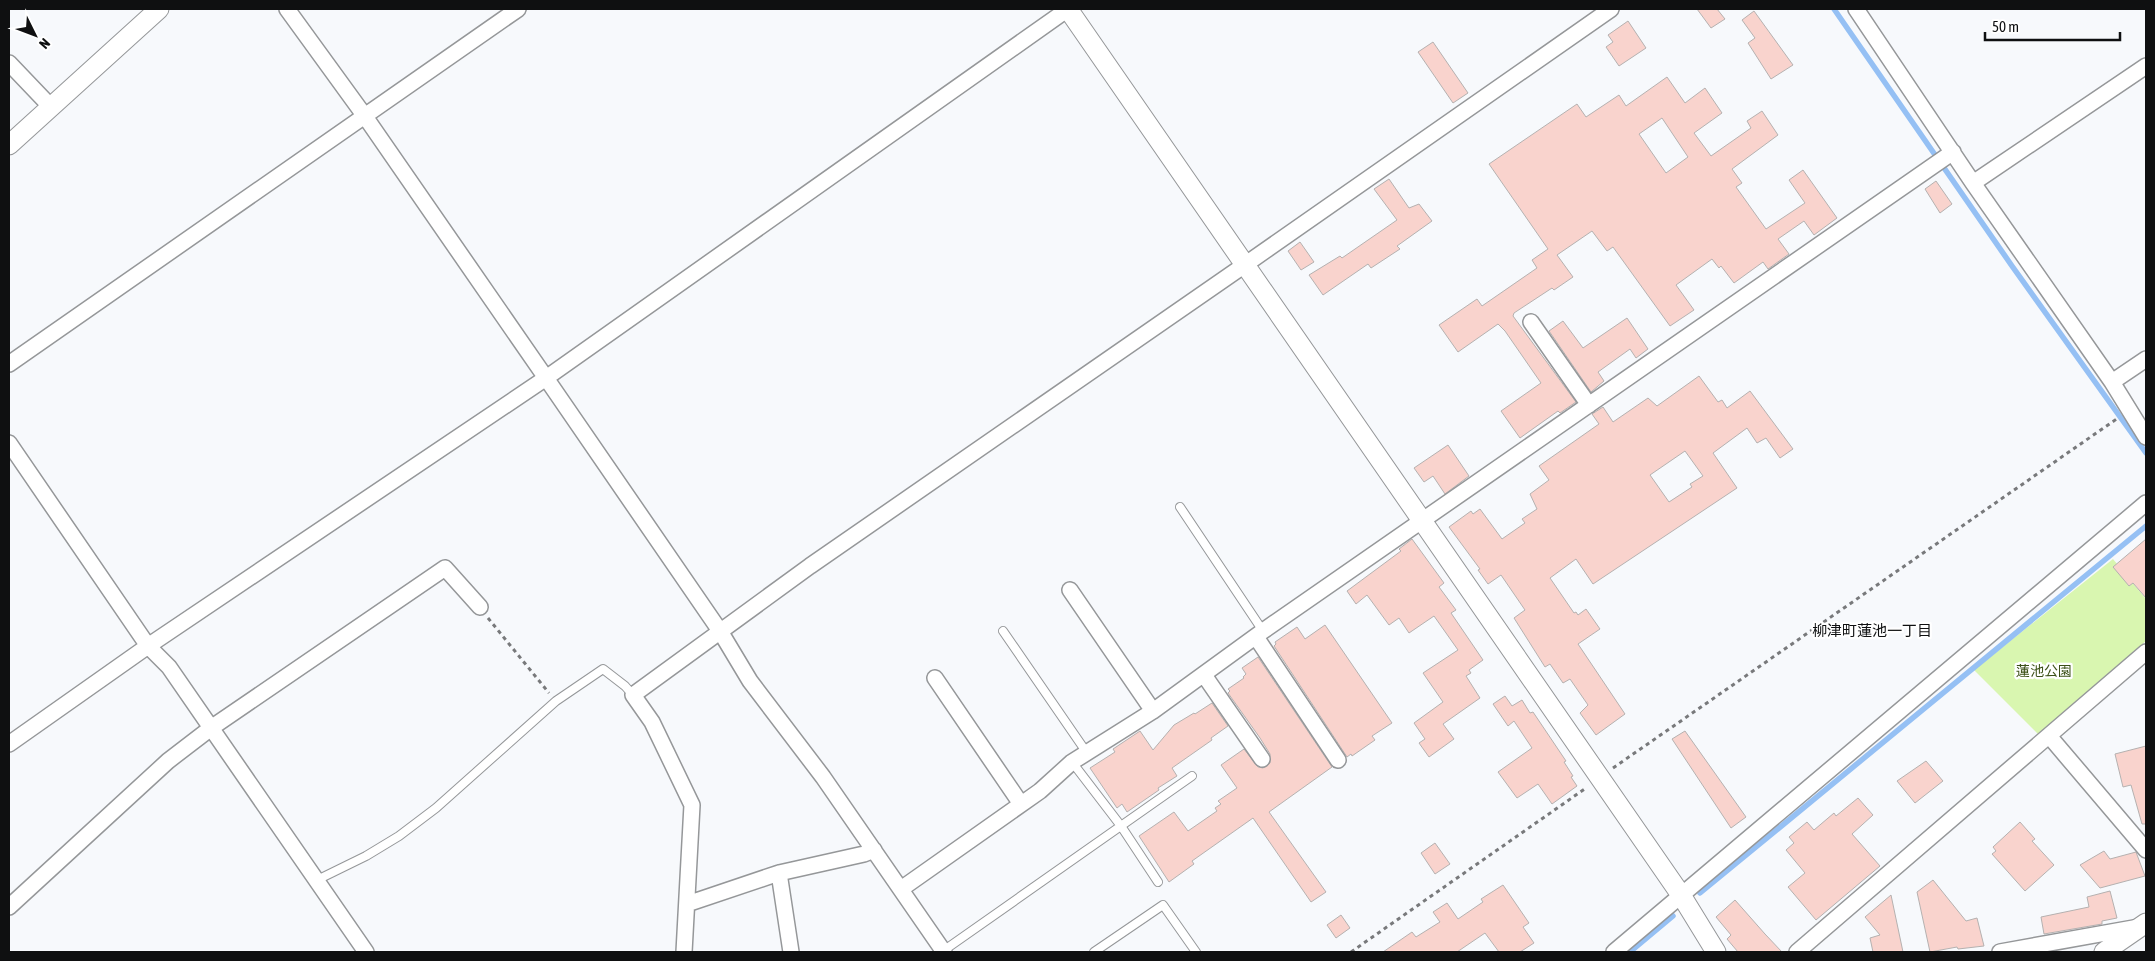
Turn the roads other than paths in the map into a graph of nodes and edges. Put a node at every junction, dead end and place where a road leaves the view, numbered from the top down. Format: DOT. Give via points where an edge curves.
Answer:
graph roads {
  1 [pos="159,9"];
  2 [pos="287,9"];
  3 [pos="518,9"];
  4 [pos="1068,9"];
  5 [pos="1611,9"];
  6 [pos="1856,9"];
  7 [pos="9,63"];
  8 [pos="2146,66"];
  9 [pos="51,107"];
  10 [pos="364,115"];
  11 [pos="9,145"];
  12 [pos="1952,152"];
  13 [pos="1973,183"];
  14 [pos="1246,264"];
  15 [pos="1531,322"];
  16 [pos="2146,359"];
  17 [pos="9,364"];
  18 [pos="546,378"];
  19 [pos="2112,382"];
  20 [pos="1589,405"];
  21 [pos="2146,437"];
  22 [pos="9,443"];
  23 [pos="2146,503"];
  24 [pos="1180,507"];
  25 [pos="1424,520"];
  26 [pos="1070,590"];
  27 [pos="480,608"];
  28 [pos="1003,631"];
  29 [pos="720,632"];
  30 [pos="1259,634"];
  31 [pos="148,646"];
  32 [pos="2146,652"];
  33 [pos="1204,675"];
  34 [pos="935,678"];
  35 [pos="633,695"];
  36 [pos="1153,711"];
  37 [pos="211,728"];
  38 [pos="2050,737"];
  39 [pos="9,744"];
  40 [pos="1087,753"];
  41 [pos="1262,759"];
  42 [pos="1338,760"];
  43 [pos="1072,762"];
  44 [pos="1192,776"];
  45 [pos="1022,804"];
  46 [pos="1120,826"];
  47 [pos="874,850"];
  48 [pos="2146,850"];
  49 [pos="779,873"];
  50 [pos="317,880"];
  51 [pos="1158,882"];
  52 [pos="900,890"];
  53 [pos="1681,895"];
  54 [pos="687,904"];
  55 [pos="9,907"];
  56 [pos="2144,925"];
  57 [pos="366,952"];
  58 [pos="684,952"];
  59 [pos="791,952"];
  60 [pos="944,952"];
  61 [pos="1094,952"];
  62 [pos="1196,952"];
  63 [pos="1614,952"];
  64 [pos="1716,952"];
  65 [pos="1797,952"];
  66 [pos="2000,952"];
  67 [pos="2104,952"];
  1 -- 9 [label="street"];
  2 -- 10 [label="street"];
  3 -- 10 [label="street"];
  4 -- 14 [label="street"];
  4 -- 18 [label="street"];
  5 -- 14 [label="street"];
  6 -- 12 [label="street"];
  7 -- 9 [label="street"];
  8 -- 13 [label="street"];
  9 -- 11 [label="street"];
  10 -- 17 [label="street"];
  10 -- 18 [label="street"];
  12 -- 13 [label="street"];
  12 -- 20 [label="street"];
  13 -- 19 [label="street"];
  14 -- 25 [label="street"];
  14 -- 29 [label="street"];
  15 -- 20 [label="street"];
  16 -- 19 [label="street"];
  18 -- 29 [label="street"];
  18 -- 31 [label="street"];
  19 -- 21 [label="street"];
  20 -- 25 [label="street"];
  22 -- 31 [label="street"];
  23 -- 53 [label="street"];
  24 -- 30 [label="lane"];
  25 -- 30 [label="street"];
  25 -- 53 [label="street"];
  26 -- 36 [label="street"];
  27 -- 37 [label="street" via="445,568"];
  28 -- 40 [label="lane"];
  29 -- 35 [label="street"];
  29 -- 47 [label="street" via="750,681"];
  30 -- 33 [label="street"];
  30 -- 42 [label="street"];
  31 -- 37 [label="street" via="169,667"];
  31 -- 39 [label="street"];
  32 -- 38 [label="street"];
  33 -- 36 [label="street"];
  33 -- 41 [label="street"];
  34 -- 45 [label="street"];
  35 -- 50 [label="lane" via="603,669 556,701 400,836"];
  35 -- 54 [label="street" via="652,722 692,805"];
  36 -- 40 [label="street"];
  37 -- 50 [label="street"];
  37 -- 55 [label="street" via="168,761"];
  38 -- 48 [label="street"];
  38 -- 65 [label="street"];
  40 -- 43 [label="street"];
  43 -- 45 [label="street"];
  43 -- 46 [label="lane"];
  44 -- 46 [label="lane"];
  45 -- 52 [label="street"];
  46 -- 51 [label="lane"];
  46 -- 60 [label="lane"];
  47 -- 49 [label="street"];
  47 -- 52 [label="street"];
  49 -- 54 [label="street"];
  49 -- 59 [label="street"];
  50 -- 57 [label="street"];
  52 -- 60 [label="street"];
  53 -- 63 [label="street"];
  53 -- 64 [label="street"];
  54 -- 58 [label="street"];
  56 -- 66 [label="street"];
  56 -- 67 [label="street"];
  61 -- 62 [label="lane" via="1163,905"];
}
